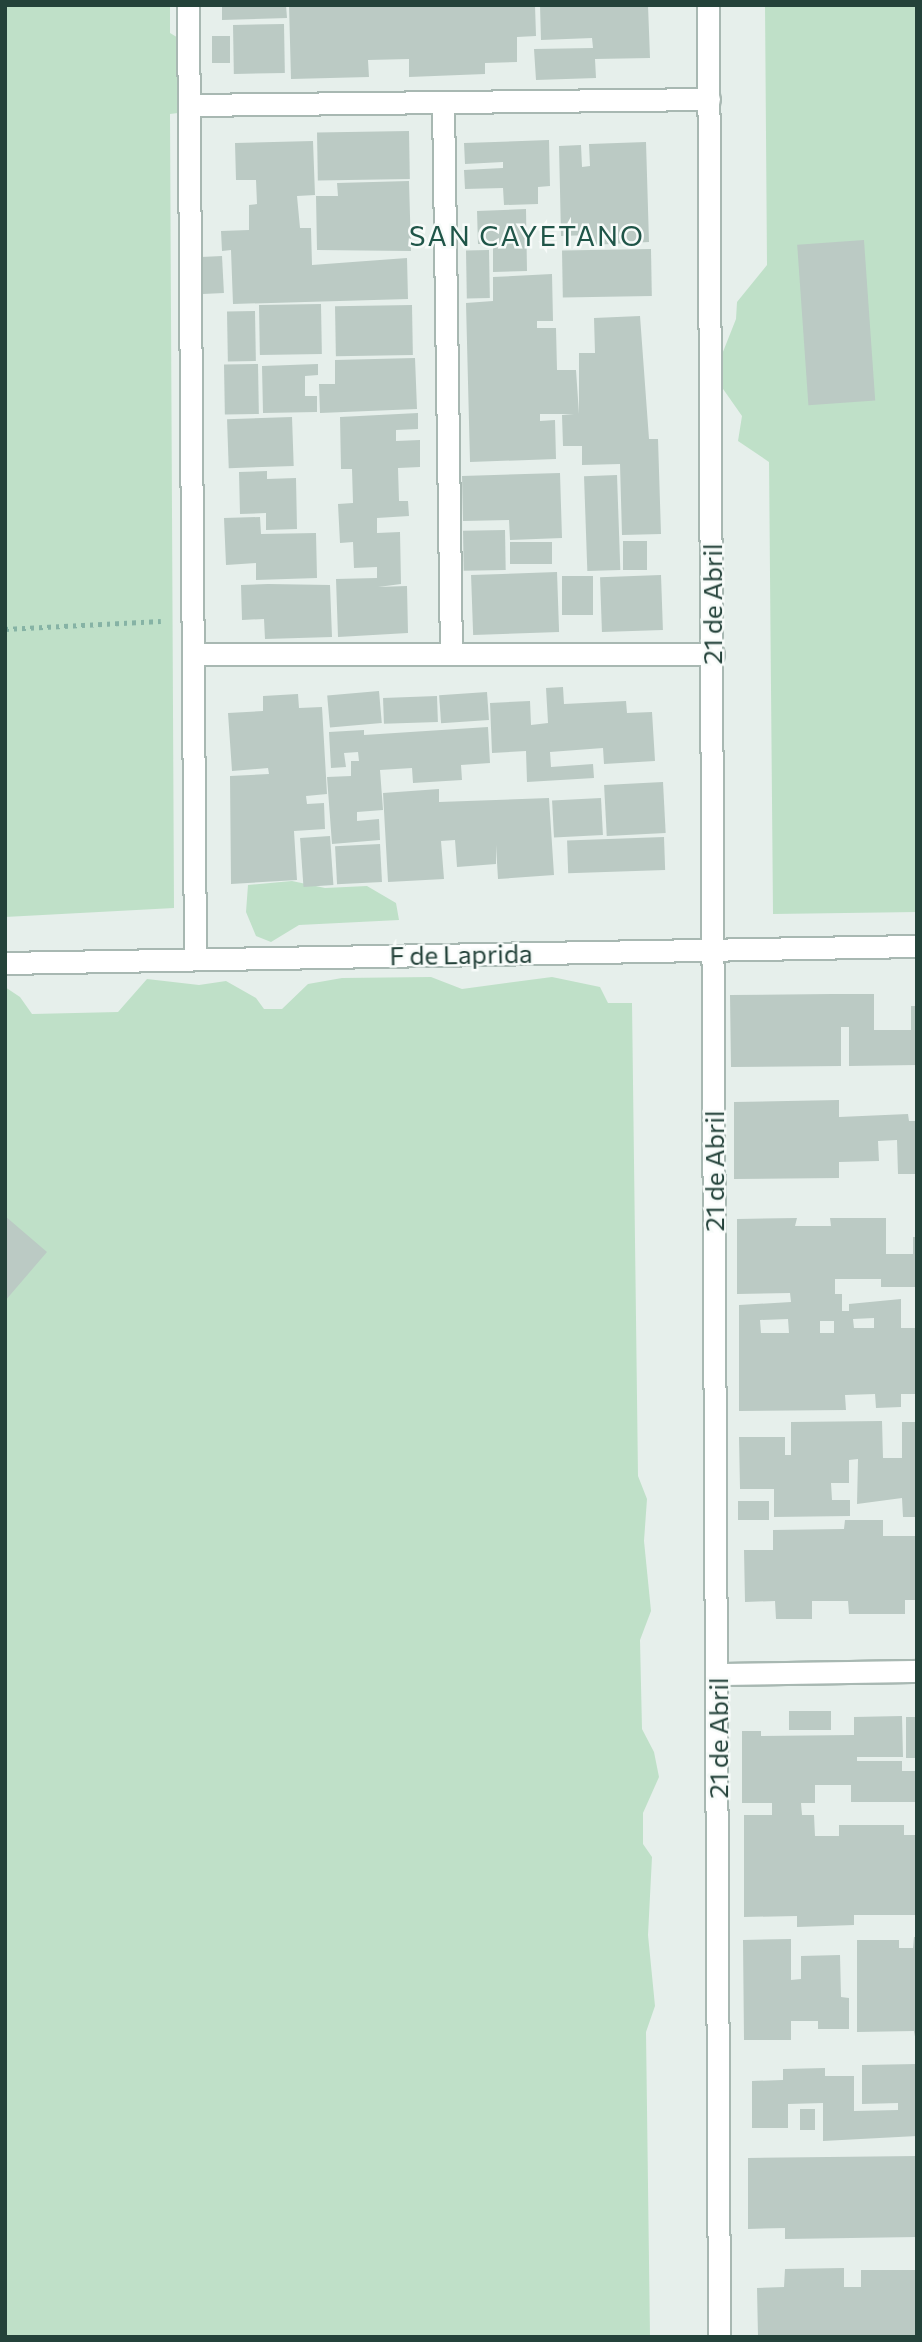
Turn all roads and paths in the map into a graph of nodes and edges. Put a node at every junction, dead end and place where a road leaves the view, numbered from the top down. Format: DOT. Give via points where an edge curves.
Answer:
graph roads {
  1 [pos="188,5"];
  2 [pos="708,5"];
  3 [pos="709,99"];
  4 [pos="443,102"];
  5 [pos="189,105"];
  6 [pos="193,619"];
  7 [pos="5,629"];
  8 [pos="451,651"];
  9 [pos="194,654"];
  10 [pos="713,654"];
  11 [pos="917,946"];
  12 [pos="712,949"];
  13 [pos="195,959"];
  14 [pos="5,963"];
  15 [pos="917,1671"];
  16 [pos="718,1674"];
  17 [pos="719,2337"];
  1 -- 5 [label="street"];
  2 -- 3 [label="street, 21 de Abril"];
  3 -- 4 [label="street"];
  3 -- 10 [label="street, 21 de Abril"];
  4 -- 5 [label="street"];
  4 -- 8 [label="street"];
  5 -- 6 [label="street"];
  6 -- 7 [label="path"];
  6 -- 9 [label="street"];
  8 -- 9 [label="street"];
  8 -- 10 [label="street"];
  9 -- 13 [label="street"];
  10 -- 12 [label="street, 21 de Abril"];
  11 -- 12 [label="street, F de Laprida"];
  12 -- 13 [label="street, F de Laprida"];
  12 -- 16 [label="street, 21 de Abril"];
  13 -- 14 [label="street, F de Laprida"];
  15 -- 16 [label="street"];
  16 -- 17 [label="street, 21 de Abril"];
}
